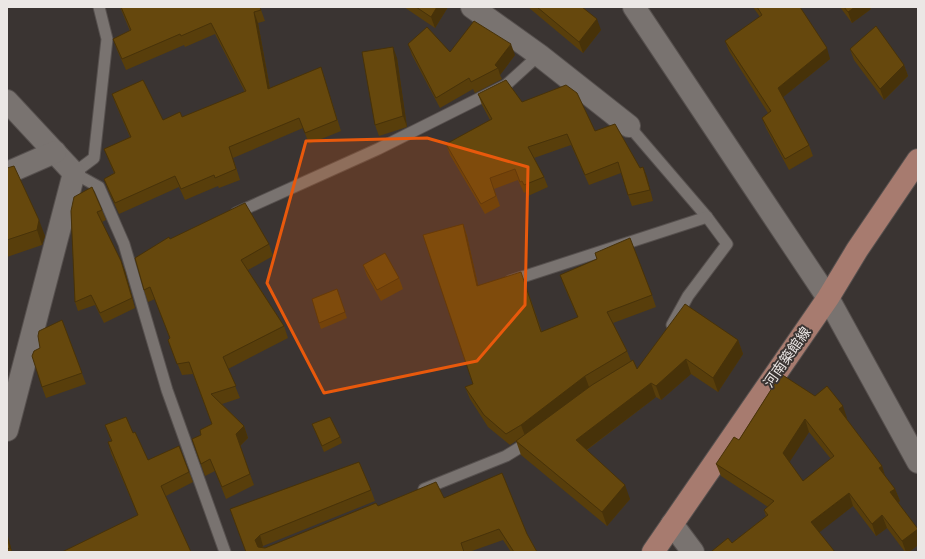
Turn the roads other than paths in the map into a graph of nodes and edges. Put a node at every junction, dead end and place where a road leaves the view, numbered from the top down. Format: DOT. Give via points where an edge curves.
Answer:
graph roads {
  1 [pos="100,7"];
  2 [pos="472,7"];
  3 [pos="634,7"];
  4 [pos="539,55"];
  5 [pos="7,101"];
  6 [pos="629,126"];
  7 [pos="55,152"];
  8 [pos="918,160"];
  9 [pos="7,173"];
  10 [pos="74,173"];
  11 [pos="707,216"];
  12 [pos="223,218"];
  13 [pos="502,283"];
  14 [pos="828,298"];
  15 [pos="665,337"];
  16 [pos="8,424"];
  17 [pos="541,433"];
  18 [pos="918,462"];
  19 [pos="411,494"];
  20 [pos="672,524"];
  21 [pos="225,552"];
  22 [pos="653,552"];
  23 [pos="693,552"];
  1 -- 10 [label="lane" via="107,39 94,158"];
  2 -- 4 [label="street"];
  3 -- 14 [label="street"];
  4 -- 6 [label="street"];
  4 -- 12 [label="lane" via="506,85 378,149"];
  5 -- 7 [label="street"];
  6 -- 11 [label="lane"];
  7 -- 9 [label="street"];
  7 -- 10 [label="street"];
  8 -- 14 [label="main road, 河南築館線"];
  10 -- 16 [label="street"];
  10 -- 21 [label="lane" via="99,187 124,244 133,258 167,390"];
  11 -- 13 [label="lane"];
  11 -- 15 [label="lane" via="727,244 688,296"];
  14 -- 18 [label="street"];
  14 -- 20 [label="main road, 河南築館線"];
  17 -- 19 [label="lane" via="506,456"];
  20 -- 22 [label="main road, 河南築館線"];
  20 -- 23 [label="street"];
}
